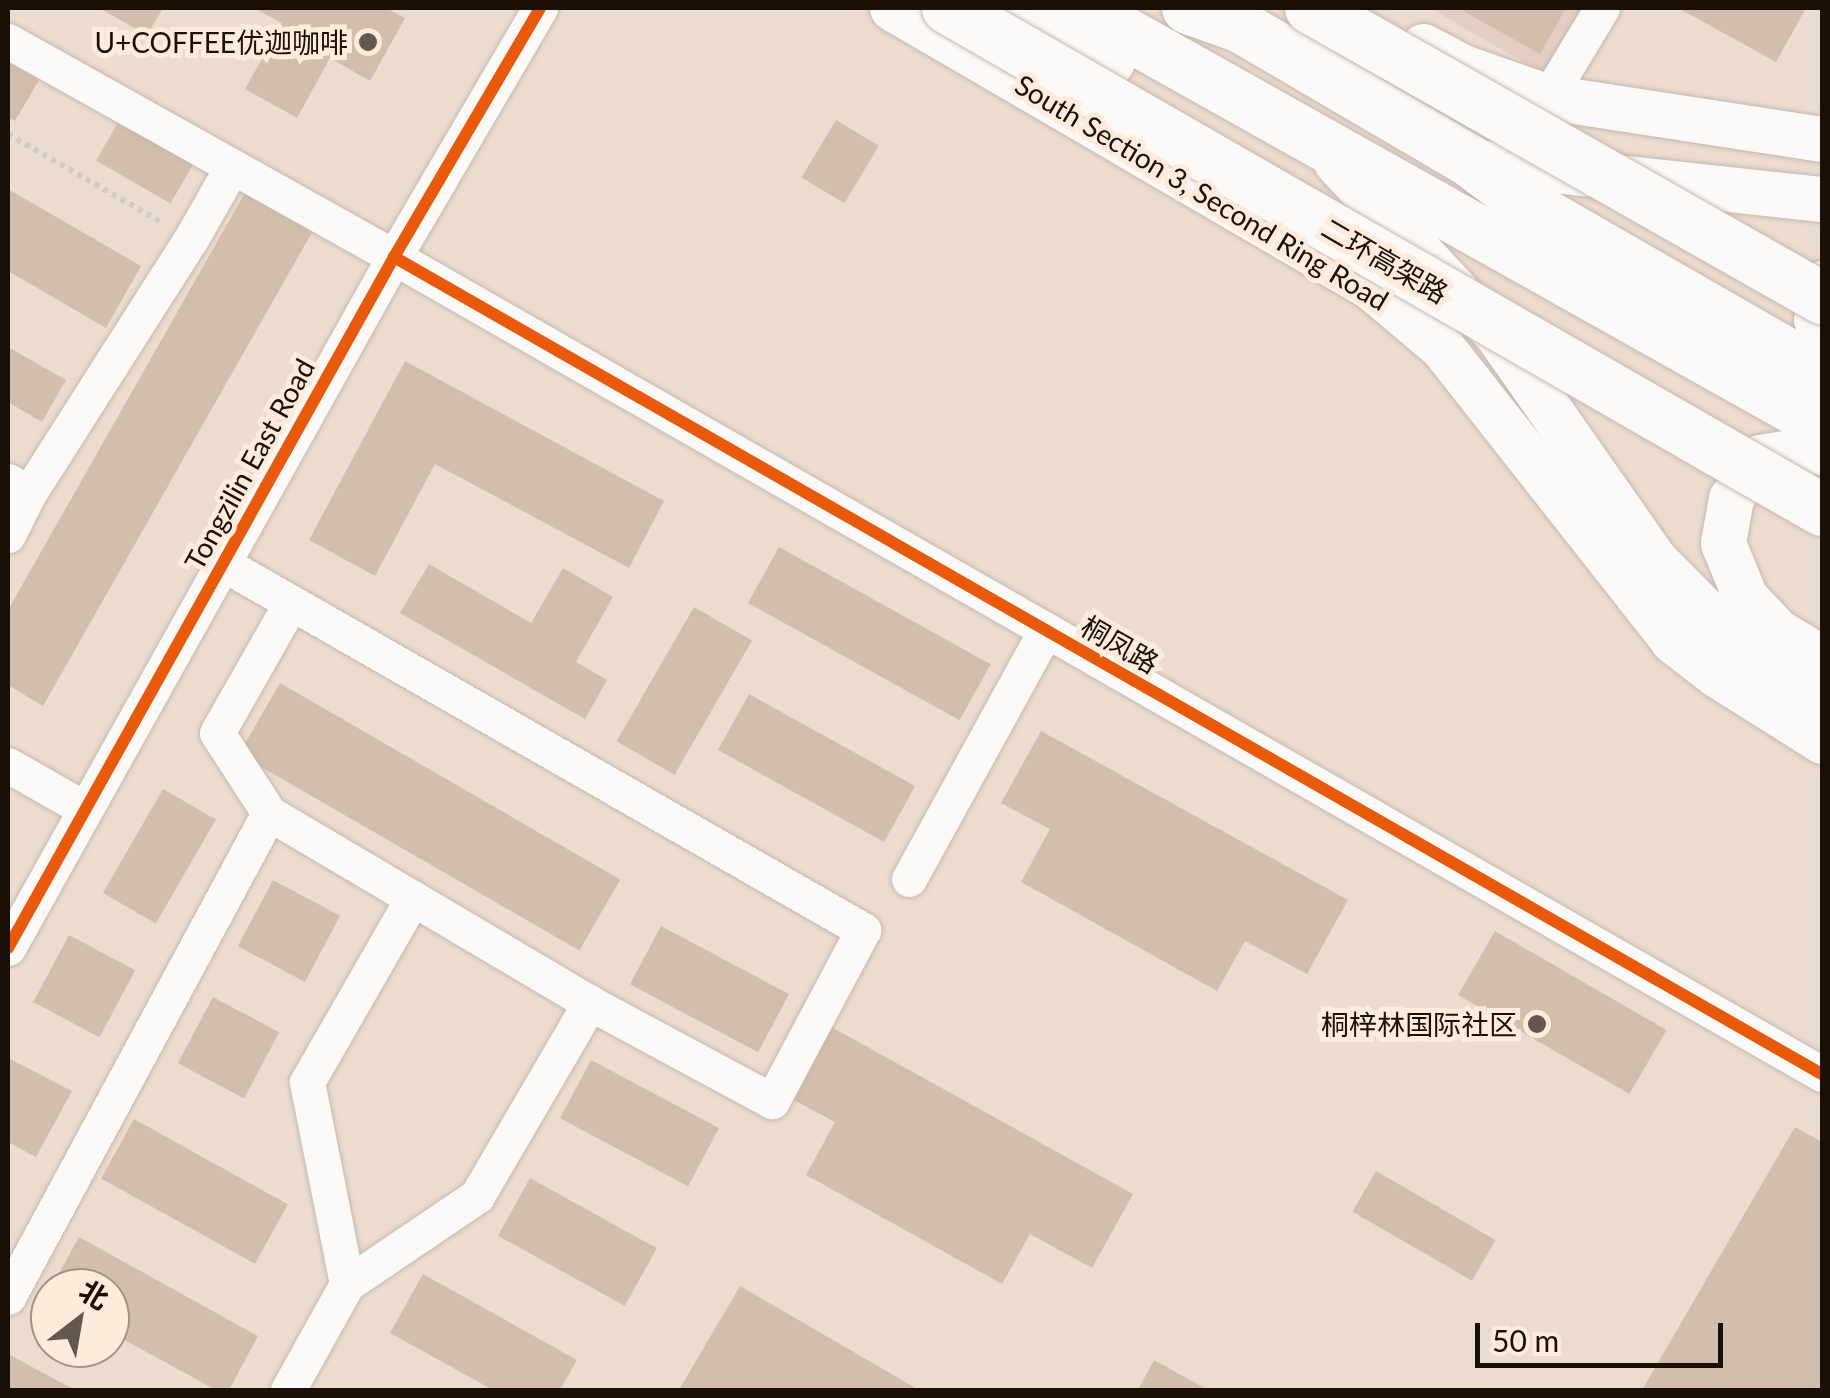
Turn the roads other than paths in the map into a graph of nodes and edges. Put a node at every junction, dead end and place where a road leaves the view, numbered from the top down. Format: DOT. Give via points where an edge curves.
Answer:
graph roads {
  1 [pos="540,8"];
  2 [pos="892,8"];
  3 [pos="948,8"];
  4 [pos="1015,8"];
  5 [pos="1080,8"];
  6 [pos="1188,8"];
  7 [pos="1311,8"];
  8 [pos="1352,8"];
  9 [pos="1602,8"];
  10 [pos="1227,17"];
  11 [pos="8,42"];
  12 [pos="1548,97"];
  13 [pos="1269,115"];
  14 [pos="1822,140"];
  15 [pos="1318,142"];
  16 [pos="1470,160"];
  17 [pos="232,167"];
  18 [pos="1822,199"];
  19 [pos="394,257"];
  20 [pos="1822,283"];
  21 [pos="1822,298"];
  22 [pos="1498,336"];
  23 [pos="1822,336"];
  24 [pos="1822,374"];
  25 [pos="1498,413"];
  26 [pos="1822,424"];
  27 [pos="1822,452"];
  28 [pos="18,487"];
  29 [pos="1822,510"];
  30 [pos="8,535"];
  31 [pos="222,563"];
  32 [pos="292,602"];
  33 [pos="1046,630"];
  34 [pos="1822,658"];
  35 [pos="1822,704"];
  36 [pos="1822,741"];
  37 [pos="8,765"];
  38 [pos="85,809"];
  39 [pos="270,813"];
  40 [pos="909,879"];
  41 [pos="413,898"];
  42 [pos="8,948"];
  43 [pos="590,1003"];
  44 [pos="1822,1074"];
  45 [pos="346,1284"];
  46 [pos="8,1297"];
  47 [pos="288,1390"];
  1 -- 19 [label="street, Tongzilin East Road"];
  2 -- 25 [label="main road, South Section 3, Second Ring Road" via="1371,288 1442,347"];
  3 -- 29 [label="highway, 二环高架路, bridge"];
  4 -- 13 [label="highway" via="1140,79"];
  5 -- 13 [label="highway"];
  6 -- 10 [label="highway"];
  7 -- 21 [label="highway, bridge"];
  8 -- 12 [label="main road" via="1463,67"];
  9 -- 12 [label="street"];
  10 -- 16 [label="highway"];
  11 -- 17 [label="street, 桐凤路"];
  12 -- 14 [label="main road"];
  13 -- 15 [label="highway"];
  15 -- 22 [label="main road"];
  15 -- 26 [label="highway"];
  16 -- 18 [label="main road"];
  16 -- 24 [label="highway" via="1531,207"];
  17 -- 19 [label="street, 桐凤路"];
  17 -- 28 [label="street" via="191,239"];
  19 -- 31 [label="street, Tongzilin East Road"];
  19 -- 33 [label="street, 桐凤路"];
  20 -- 23 [label="main road" via="1816,318"];
  22 -- 25 [label="main road"];
  22 -- 35 [label="main road" via="1654,560 1708,617"];
  25 -- 36 [label="main road, South Section 3, Second Ring Road" via="1673,641"];
  27 -- 34 [label="main road" via="1760,457 1731,498 1722,543 1745,597 1777,631"];
  28 -- 30 [label="street"];
  31 -- 32 [label="street"];
  31 -- 38 [label="street, Tongzilin East Road"];
  32 -- 39 [label="street" via="217,733"];
  32 -- 43 [label="street" via="863,930 772,1101"];
  33 -- 40 [label="street"];
  33 -- 44 [label="street, 桐凤路"];
  37 -- 38 [label="street"];
  38 -- 42 [label="street, Tongzilin East Road"];
  39 -- 41 [label="street"];
  39 -- 46 [label="street"];
  41 -- 43 [label="street"];
  41 -- 45 [label="street" via="307,1082"];
  43 -- 45 [label="street" via="477,1196"];
  45 -- 47 [label="street"];
}
